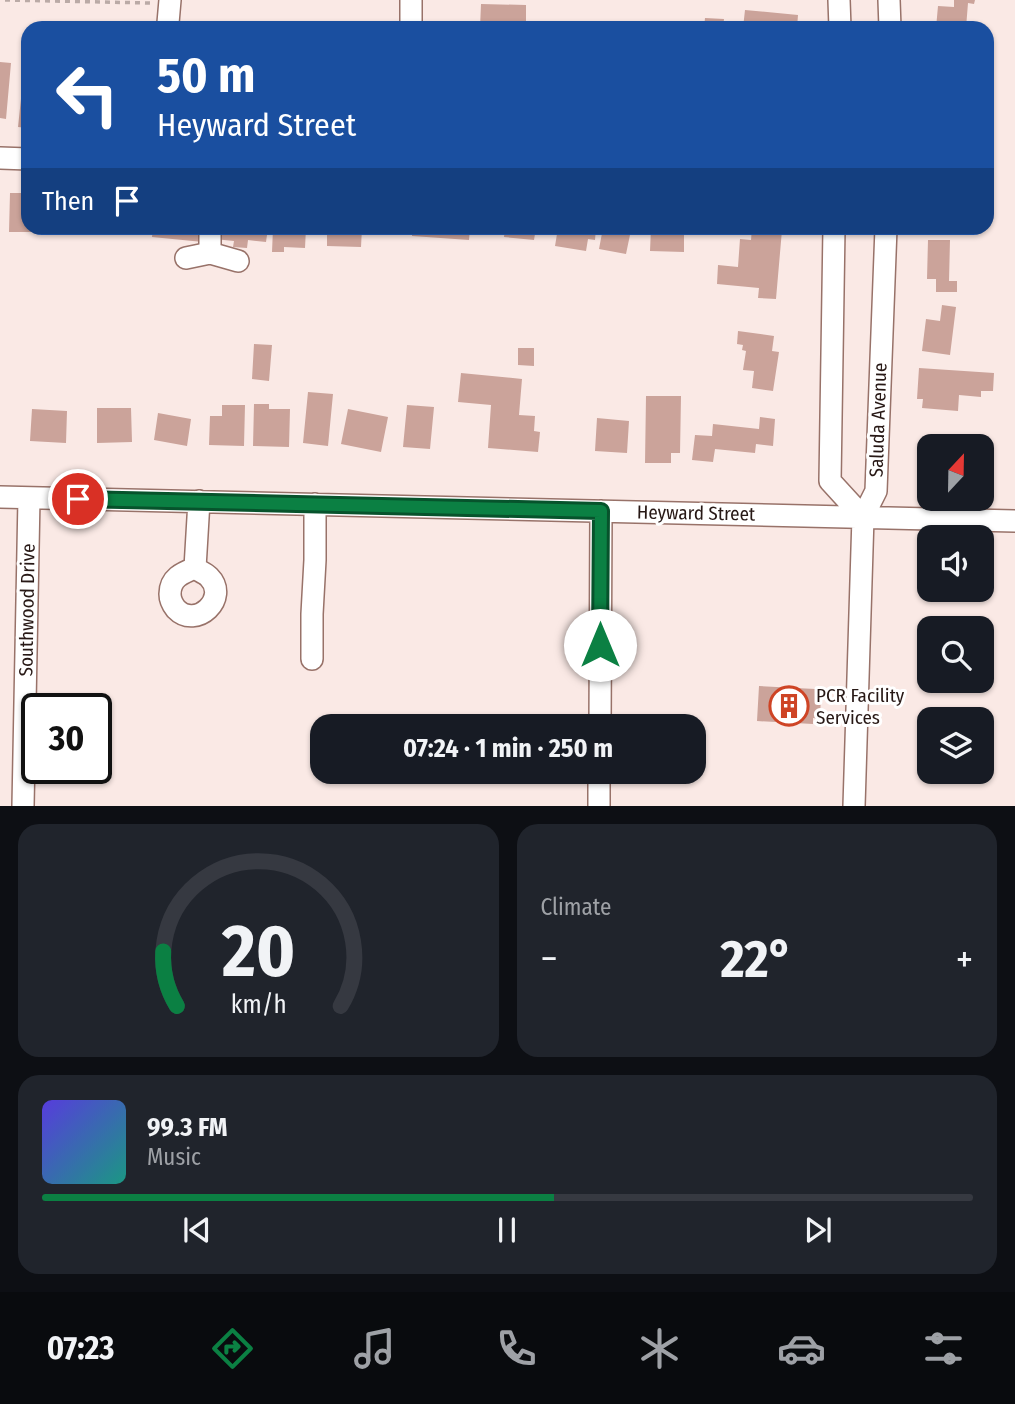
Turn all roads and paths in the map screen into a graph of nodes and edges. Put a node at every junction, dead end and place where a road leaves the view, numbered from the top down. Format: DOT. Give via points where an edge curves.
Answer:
graph roads {
  1 [pos="5,0"];
  2 [pos="411,0"];
  3 [pos="839,0"];
  4 [pos="889,0"];
  5 [pos="169,9"];
  6 [pos="411,21"];
  7 [pos="839,21"];
  8 [pos="890,21"];
  9 [pos="0,158"];
  10 [pos="21,159"];
  11 [pos="210,235"];
  12 [pos="834,235"];
  13 [pos="886,235"];
  14 [pos="210,253"];
  15 [pos="186,258"];
  16 [pos="238,261"];
  17 [pos="0,497"];
  18 [pos="29,498"];
  19 [pos="199,502"];
  20 [pos="316,504"];
  21 [pos="601,511"];
  22 [pos="863,517"];
  23 [pos="1015,521"];
  24 [pos="195,568"];
  25 [pos="312,659"];
  26 [pos="600,714"];
  27 [pos="599,784"];
  28 [pos="23,806"];
  29 [pos="599,806"];
  30 [pos="853,806"];
  1 -- 5 [label="path"];
  2 -- 6 [label="street"];
  3 -- 7 [label="street"];
  4 -- 8 [label="street"];
  9 -- 10 [label="street"];
  11 -- 14 [label="street"];
  12 -- 22 [label="street, Saluda Avenue" via="830,481"];
  13 -- 22 [label="street, Saluda Avenue" via="876,491"];
  14 -- 15 [label="street"];
  14 -- 16 [label="street"];
  17 -- 18 [label="street, Heyward Street"];
  18 -- 19 [label="street, Heyward Street"];
  18 -- 28 [label="street, Southwood Drive"];
  19 -- 20 [label="street, Heyward Street"];
  19 -- 24 [label="street"];
  20 -- 21 [label="street, Heyward Street"];
  20 -- 25 [label="street"];
  21 -- 22 [label="street, Heyward Street"];
  21 -- 26 [label="street"];
  22 -- 23 [label="street, Heyward Street"];
  22 -- 30 [label="street"];
  27 -- 29 [label="street"];
}
